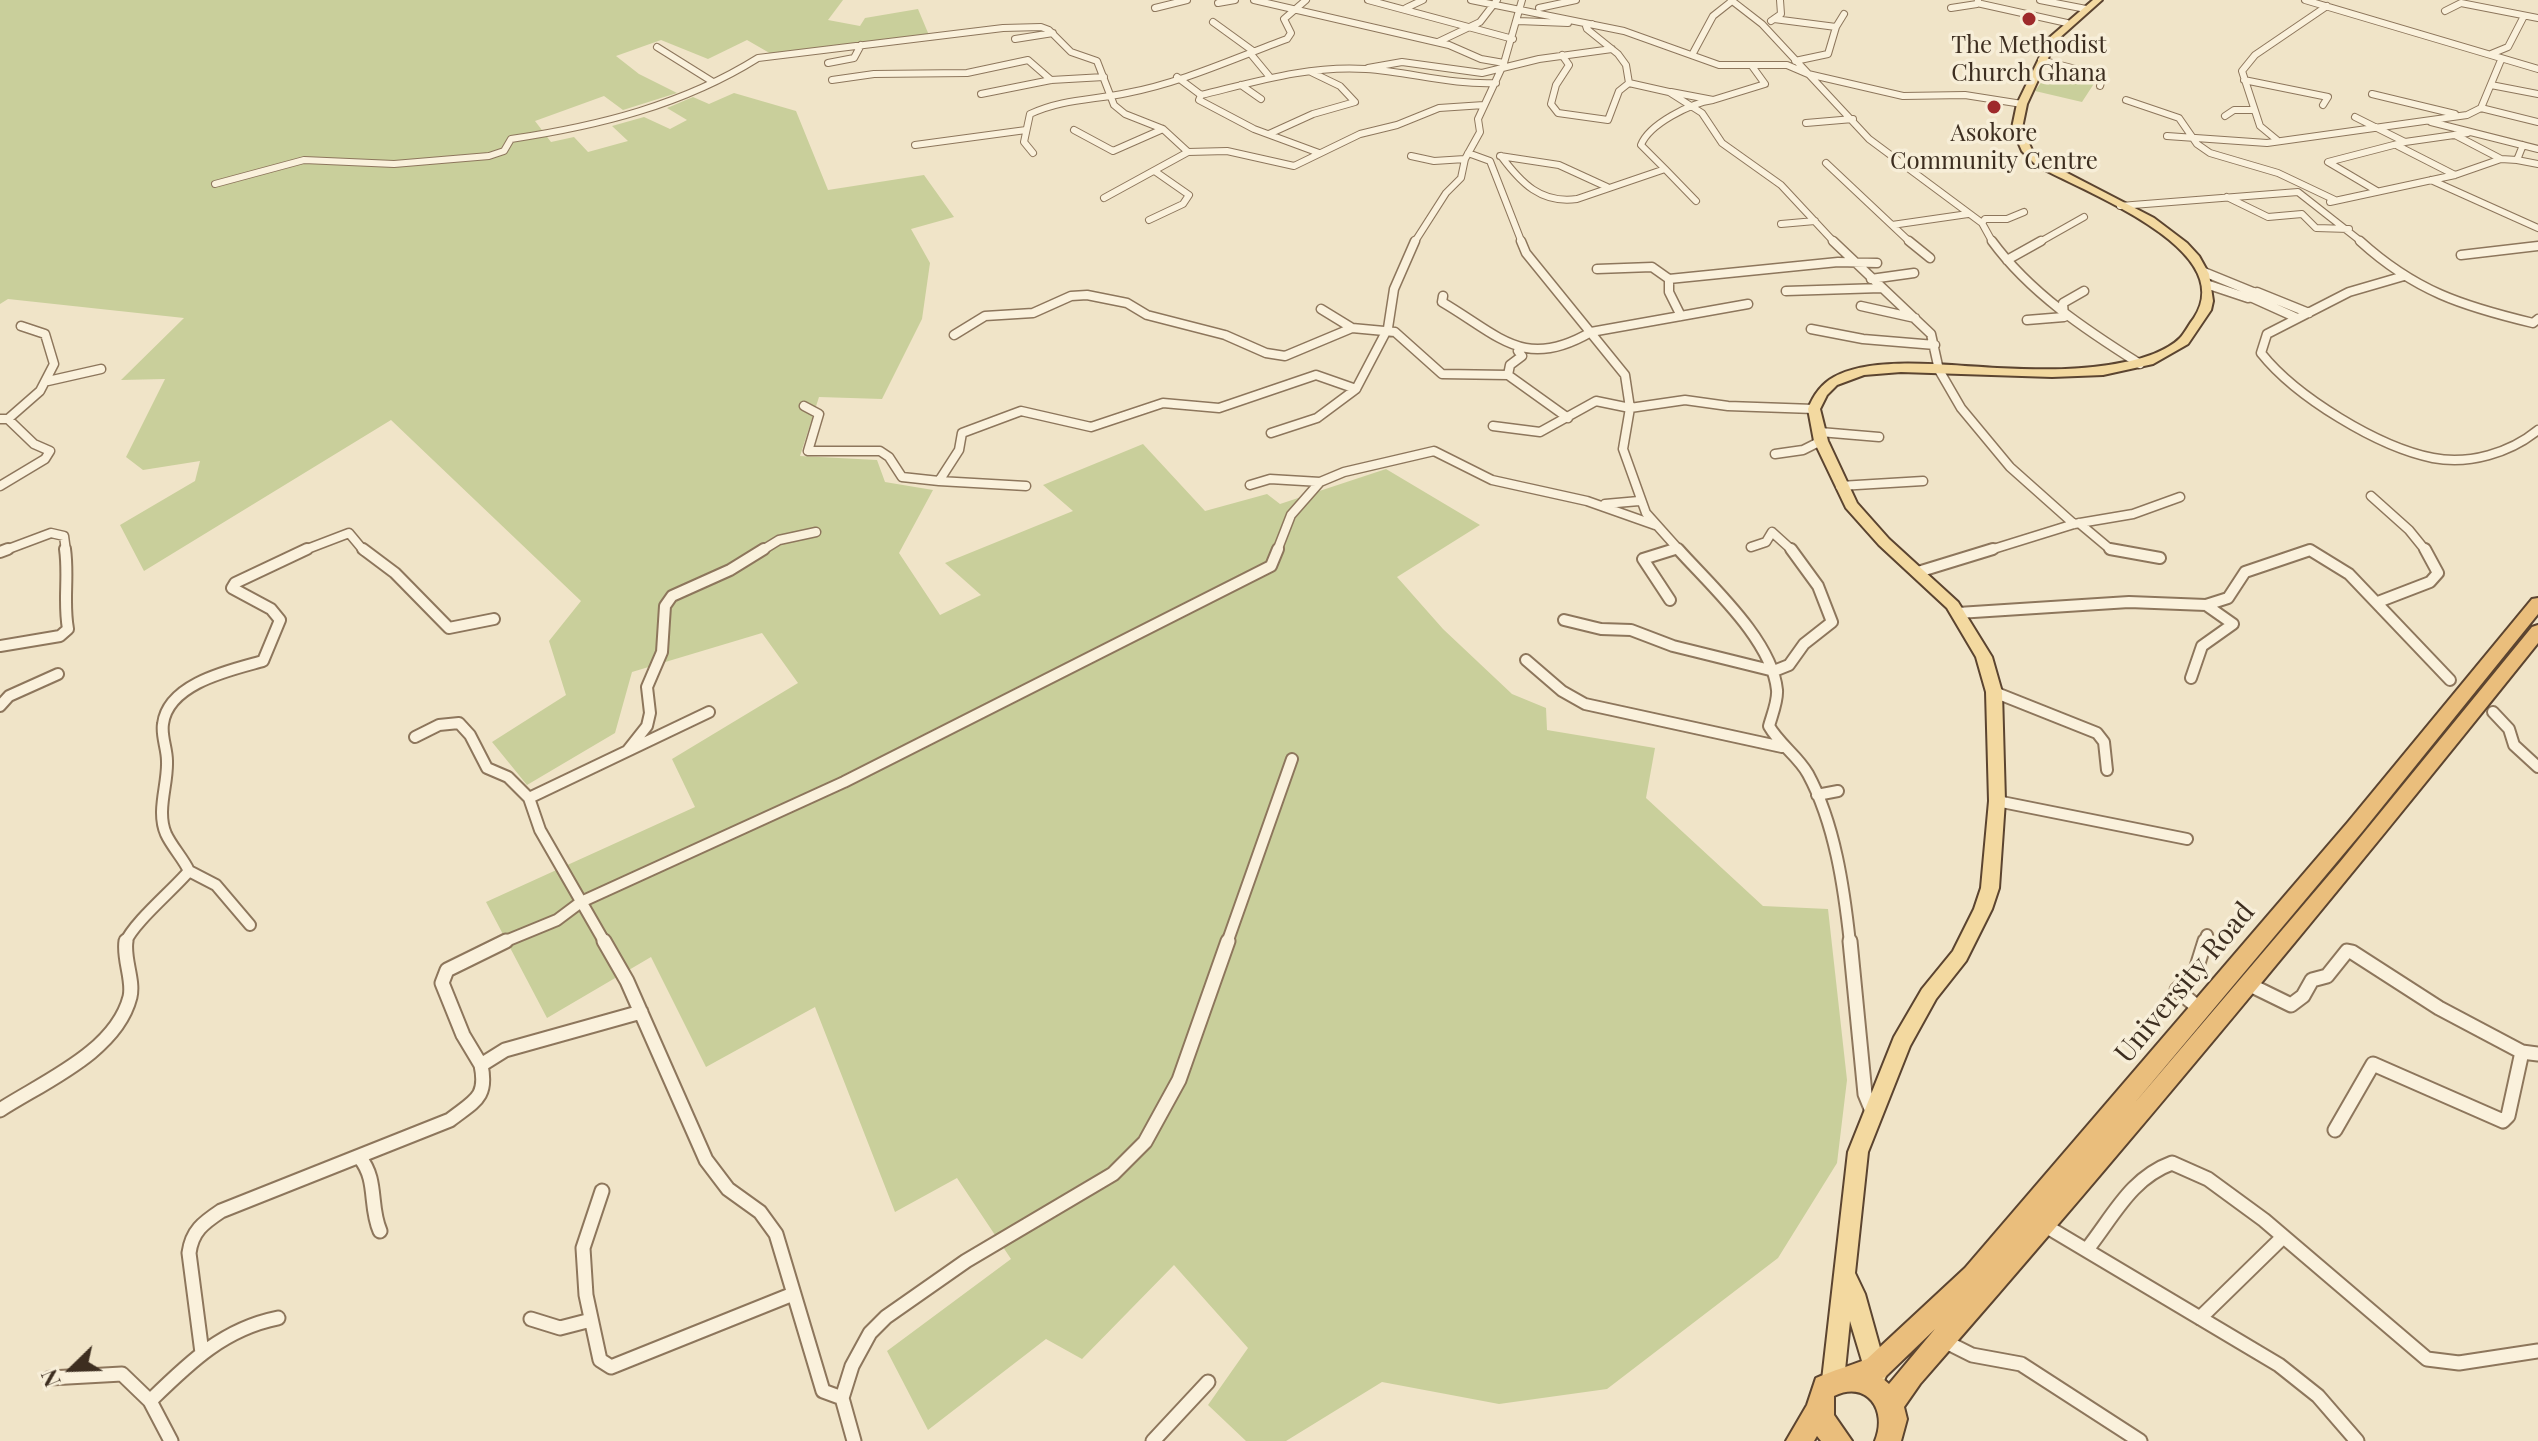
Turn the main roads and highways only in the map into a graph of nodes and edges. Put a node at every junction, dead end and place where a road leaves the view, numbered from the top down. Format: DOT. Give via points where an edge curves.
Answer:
graph roads {
  1 [pos="2092,5"];
  2 [pos="2538,603"];
  3 [pos="2538,631"];
  4 [pos="1846,1276"];
  5 [pos="1866,1384"];
  6 [pos="1819,1409"];
  7 [pos="1836,1440"];
  8 [pos="1799,1441"];
  9 [pos="1888,1441"];
  1 -- 4 [label="main road" via="2052,40 2022,104 2017,128 2027,151 2055,172 2180,242 2205,282 2206,306 2191,336 2140,364 2077,373 1875,369 1829,383 1814,409 1840,486 1865,524 1958,613 1984,657 1994,692 1997,801 1990,888 1960,956 1929,994 1901,1043 1872,1111 1851,1189"];
  2 -- 5 [label="highway, University Road" via="1974,1276"];
  3 -- 5 [label="highway, University Road" via="2450,743 1944,1341 1911,1375"];
  4 -- 5 [label="main road" via="1854,1294"];
  4 -- 5 [label="main road" via="1835,1344"];
  5 -- 6 [label="highway" via="1822,1392"];
  5 -- 9 [label="highway" via="1894,1423"];
  6 -- 7 [label="highway"];
  6 -- 8 [label="highway"];
}
